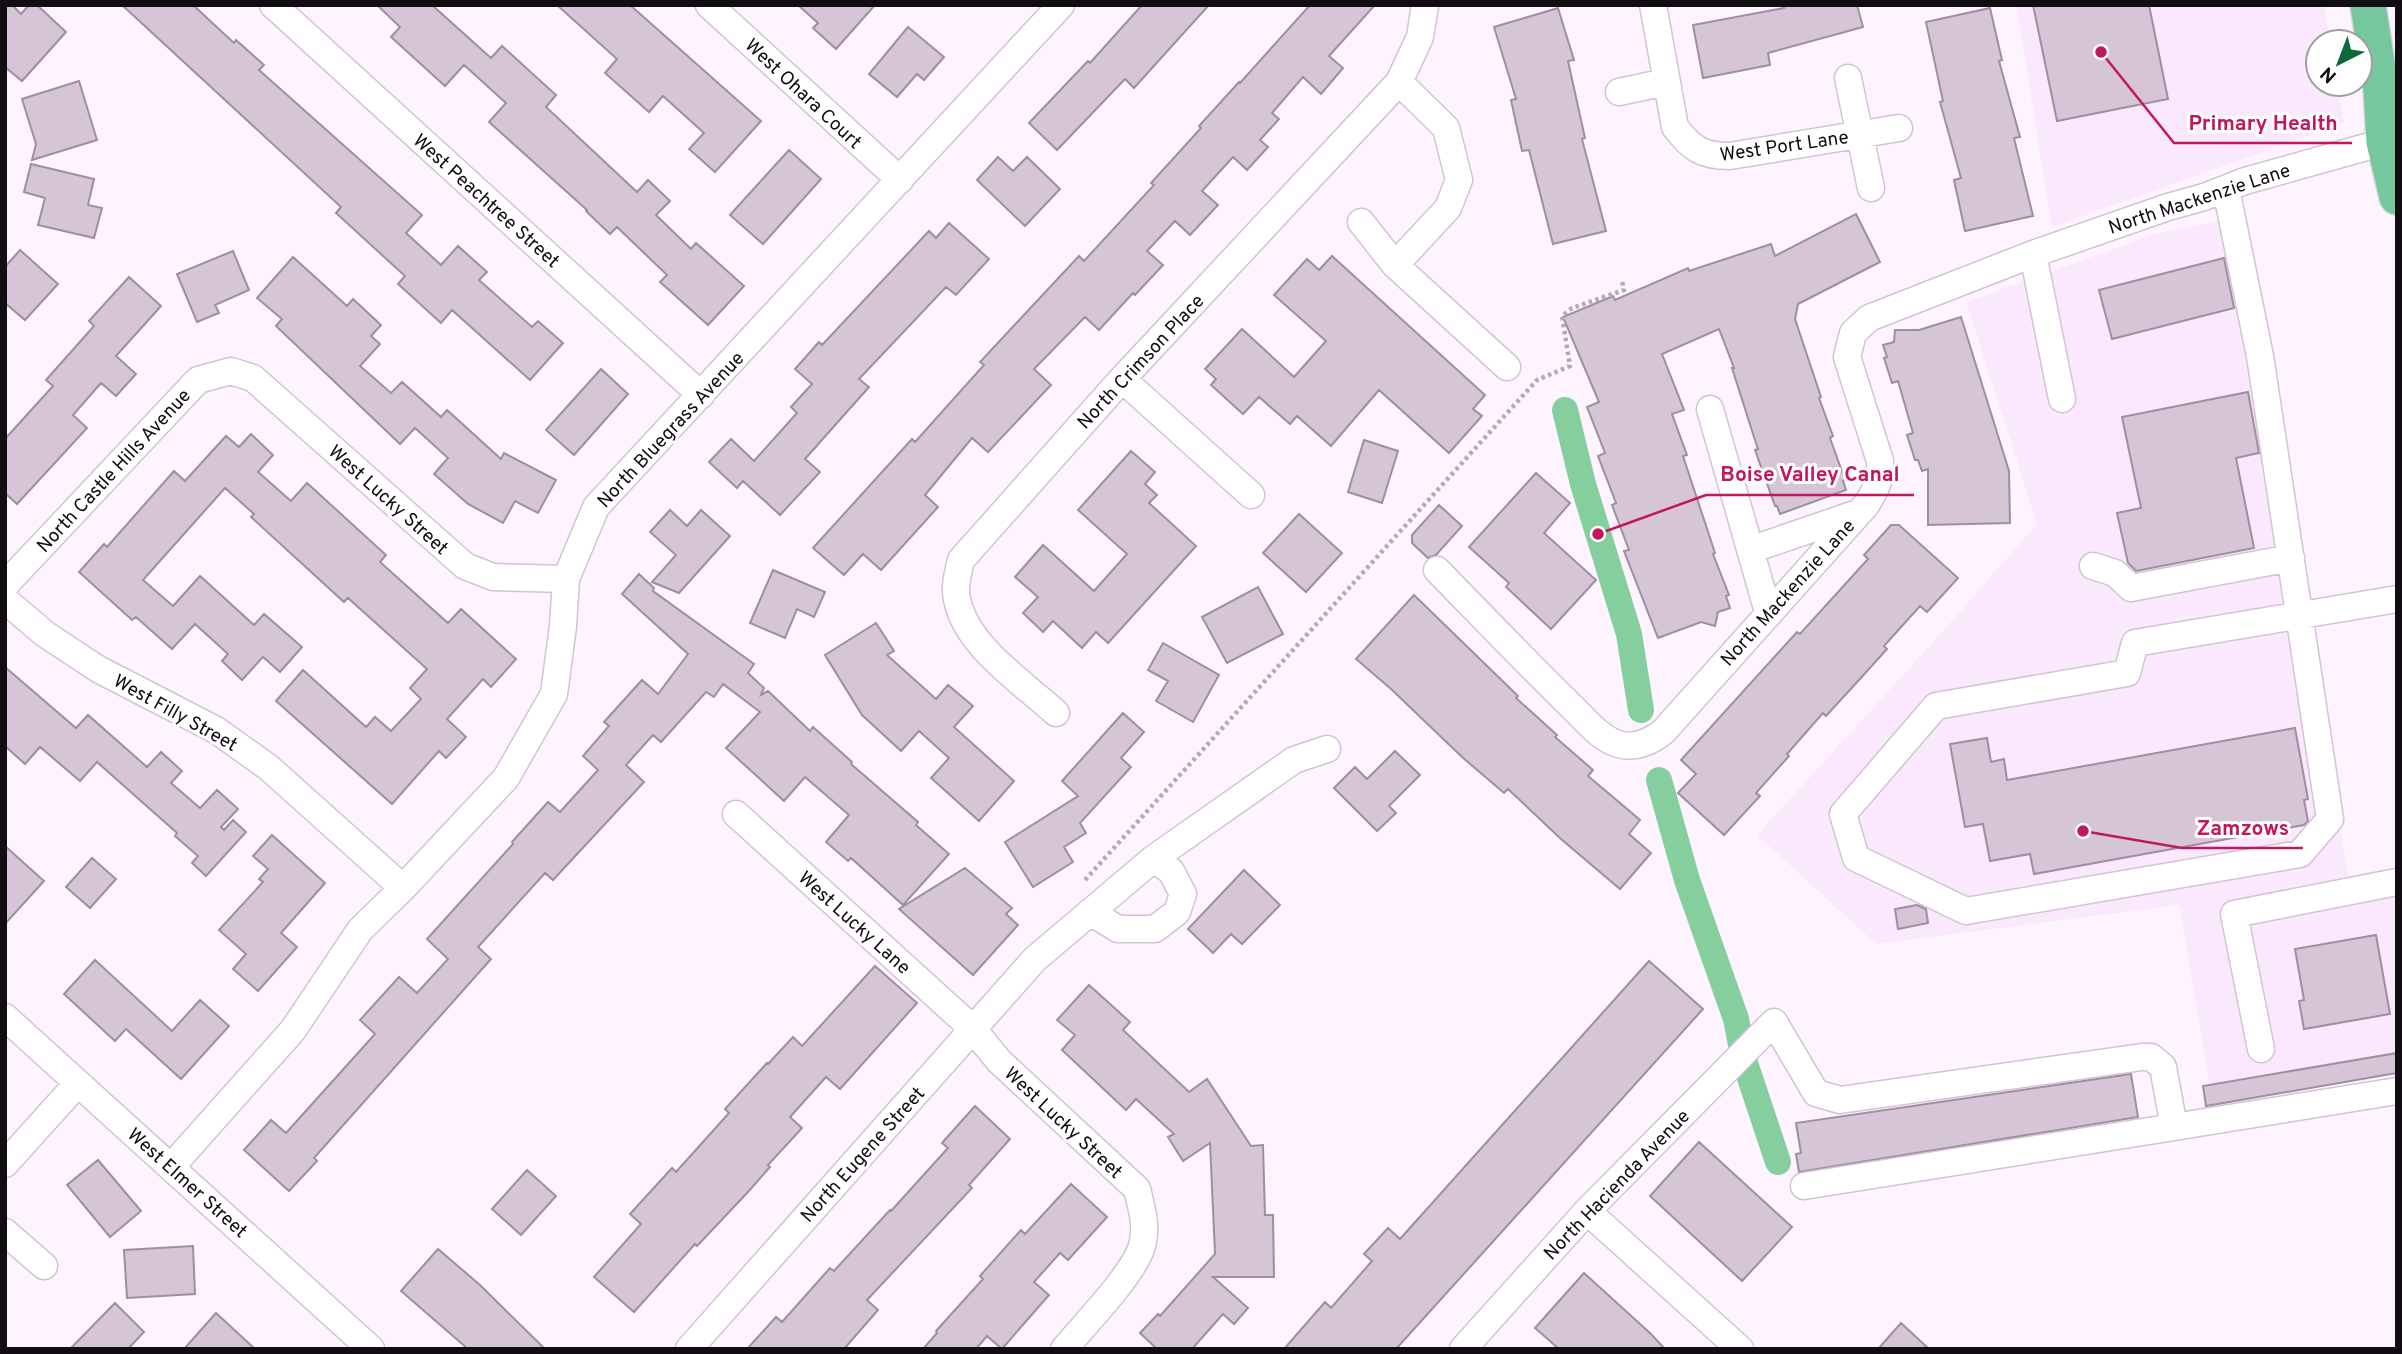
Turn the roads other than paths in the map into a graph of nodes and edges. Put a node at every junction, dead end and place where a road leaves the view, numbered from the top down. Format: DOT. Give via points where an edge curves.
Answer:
graph roads {
  1 [pos="273,5"];
  2 [pos="709,5"];
  3 [pos="1061,5"];
  4 [pos="1425,5"];
  5 [pos="1653,5"];
  6 [pos="2368,5"];
  7 [pos="1848,78"];
  8 [pos="1399,82"];
  9 [pos="1666,82"];
  10 [pos="1619,92"];
  11 [pos="1899,128"];
  12 [pos="1859,135"];
  13 [pos="2384,142"];
  14 [pos="900,180"];
  15 [pos="1871,188"];
  16 [pos="2226,189"];
  17 [pos="2397,197"];
  18 [pos="1361,222"];
  19 [pos="2033,254"];
  20 [pos="1395,265"];
  21 [pos="1507,367"];
  22 [pos="231,371"];
  23 [pos="1122,379"];
  24 [pos="701,395"];
  25 [pos="2062,399"];
  26 [pos="1710,409"];
  27 [pos="1251,495"];
  28 [pos="1858,513"];
  29 [pos="1751,550"];
  30 [pos="2291,558"];
  31 [pos="2093,566"];
  32 [pos="1437,570"];
  33 [pos="566,579"];
  34 [pos="5,585"];
  35 [pos="2397,599"];
  36 [pos="5,600"];
  37 [pos="1768,612"];
  38 [pos="2301,615"];
  39 [pos="1056,713"];
  40 [pos="1326,748"];
  41 [pos="736,814"];
  42 [pos="1153,859"];
  43 [pos="2397,882"];
  44 [pos="403,888"];
  45 [pos="1090,912"];
  46 [pos="5,1017"];
  47 [pos="973,1030"];
  48 [pos="2261,1049"];
  49 [pos="78,1083"];
  50 [pos="2397,1091"];
  51 [pos="2174,1127"];
  52 [pos="5,1164"];
  53 [pos="171,1167"];
  54 [pos="1804,1186"];
  55 [pos="1587,1211"];
  56 [pos="5,1232"];
  57 [pos="44,1266"];
  58 [pos="371,1349"];
  59 [pos="689,1349"];
  60 [pos="1064,1349"];
  61 [pos="1463,1349"];
  62 [pos="1740,1349"];
  1 -- 24 [label="street, West Peachtree Street"];
  2 -- 14 [label="street, West Ohara Court"];
  3 -- 14 [label="street, North Bluegrass Avenue"];
  4 -- 8 [label="street, North Crimson Place" via="1420,37"];
  5 -- 9 [label="street, West Port Lane"];
  6 -- 13 [label="main road"];
  7 -- 12 [label="street, West Port Lane"];
  8 -- 20 [label="street" via="1446,128 1459,180 1448,208"];
  8 -- 23 [label="street, North Crimson Place"];
  9 -- 10 [label="street"];
  9 -- 12 [label="street, West Port Lane" via="1675,127 1696,150 1711,156"];
  11 -- 12 [label="street"];
  12 -- 15 [label="street, West Port Lane"];
  13 -- 16 [label="street, North Mackenzie Lane"];
  13 -- 17 [label="main road"];
  14 -- 24 [label="street, North Bluegrass Avenue"];
  16 -- 19 [label="street, North Mackenzie Lane"];
  16 -- 30 [label="street" via="2260,356"];
  18 -- 20 [label="street"];
  19 -- 25 [label="street"];
  19 -- 28 [label="street, North Mackenzie Lane" via="1869,318 1853,333 1847,356 1881,477"];
  20 -- 21 [label="street"];
  22 -- 33 [label="street, West Lucky Street" via="253,378 465,566 493,577"];
  22 -- 34 [label="street, North Castle Hills Avenue" via="198,380"];
  23 -- 27 [label="street"];
  23 -- 39 [label="street, North Crimson Place" via="961,560 955,590 962,620 979,645"];
  24 -- 33 [label="street, North Bluegrass Avenue" via="596,508"];
  26 -- 29 [label="street"];
  28 -- 29 [label="street"];
  28 -- 37 [label="street, North Mackenzie Lane"];
  29 -- 37 [label="street"];
  30 -- 31 [label="street" via="2131,588 2115,573"];
  30 -- 38 [label="street"];
  32 -- 37 [label="street, North Mackenzie Lane" via="1546,682 1605,738 1621,745 1637,746 1663,732"];
  33 -- 44 [label="street, North Bluegrass Avenue" via="554,694 506,778"];
  35 -- 38 [label="street"];
  36 -- 44 [label="street, West Filly Street" via="98,669 216,730 268,767"];
  38 -- 38 [label="street" via="2135,643 2127,673 1937,706 1843,814 1856,858 1966,911 2300,854 2330,819"];
  40 -- 42 [label="street, North Eugene Street" via="1294,760"];
  41 -- 47 [label="street, West Lucky Lane"];
  42 -- 45 [label="street, North Eugene Street"];
  42 -- 45 [label="street" via="1171,872 1183,894 1177,912 1155,929 1118,929"];
  43 -- 48 [label="street" via="2234,914"];
  44 -- 53 [label="street, North Bluegrass Avenue" via="360,930 293,1030"];
  45 -- 47 [label="street, North Eugene Street" via="1035,959"];
  46 -- 49 [label="street, West Elmer Street"];
  47 -- 59 [label="street, North Eugene Street"];
  47 -- 60 [label="street, West Lucky Street" via="999,1061 1137,1189 1145,1218 1141,1248 1125,1275"];
  49 -- 52 [label="street"];
  49 -- 53 [label="street, West Elmer Street"];
  50 -- 51 [label="street"];
  51 -- 54 [label="street"];
  51 -- 55 [label="street, North Hacienda Avenue" via="2163,1067 2151,1057 1840,1100 1816,1093 1774,1022"];
  53 -- 58 [label="street, West Elmer Street"];
  55 -- 61 [label="street, North Hacienda Avenue"];
  55 -- 62 [label="street"];
  56 -- 57 [label="street"];
}
